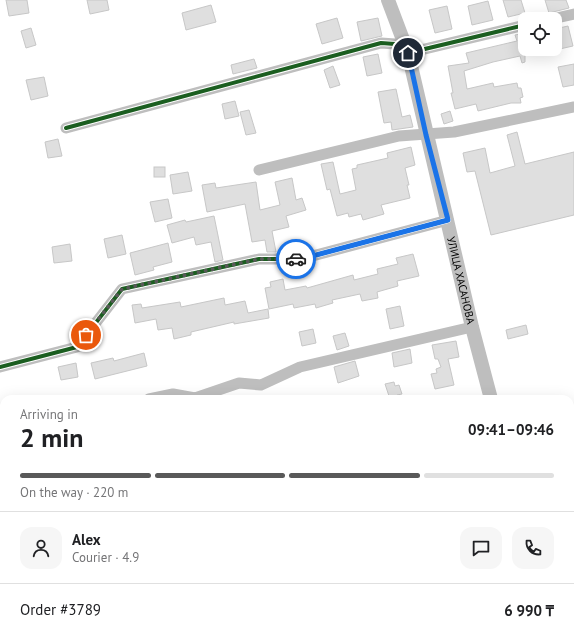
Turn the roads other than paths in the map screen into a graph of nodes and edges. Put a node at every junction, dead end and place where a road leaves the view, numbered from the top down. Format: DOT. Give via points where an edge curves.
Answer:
graph roads {
  1 [pos="388,0"];
  2 [pos="574,14"];
  3 [pos="562,17"];
  4 [pos="518,27"];
  5 [pos="408,53"];
  6 [pos="574,107"];
  7 [pos="66,128"];
  8 [pos="426,135"];
  9 [pos="259,170"];
  10 [pos="448,220"];
  11 [pos="472,327"];
  12 [pos="0,367"];
  13 [pos="168,395"];
  14 [pos="178,395"];
  15 [pos="204,395"];
  16 [pos="490,395"];
  1 -- 5 [label="street, УЛИЦА ХАСАНОВА"];
  2 -- 3 [label="street"];
  4 -- 5 [label="street"];
  5 -- 7 [label="street" via="395,44 381,43"];
  5 -- 8 [label="street, УЛИЦА ХАСАНОВА"];
  6 -- 8 [label="street" via="454,132"];
  8 -- 9 [label="street" via="398,136"];
  8 -- 10 [label="street, УЛИЦА ХАСАНОВА"];
  10 -- 11 [label="street, УЛИЦА ХАСАНОВА"];
  10 -- 12 [label="street" via="301,259 259,259 122,289 77,346"];
  11 -- 15 [label="street" via="300,367 261,386 239,384"];
  11 -- 16 [label="street, УЛИЦА ХАСАНОВА"];
  13 -- 14 [label="street"];
}
